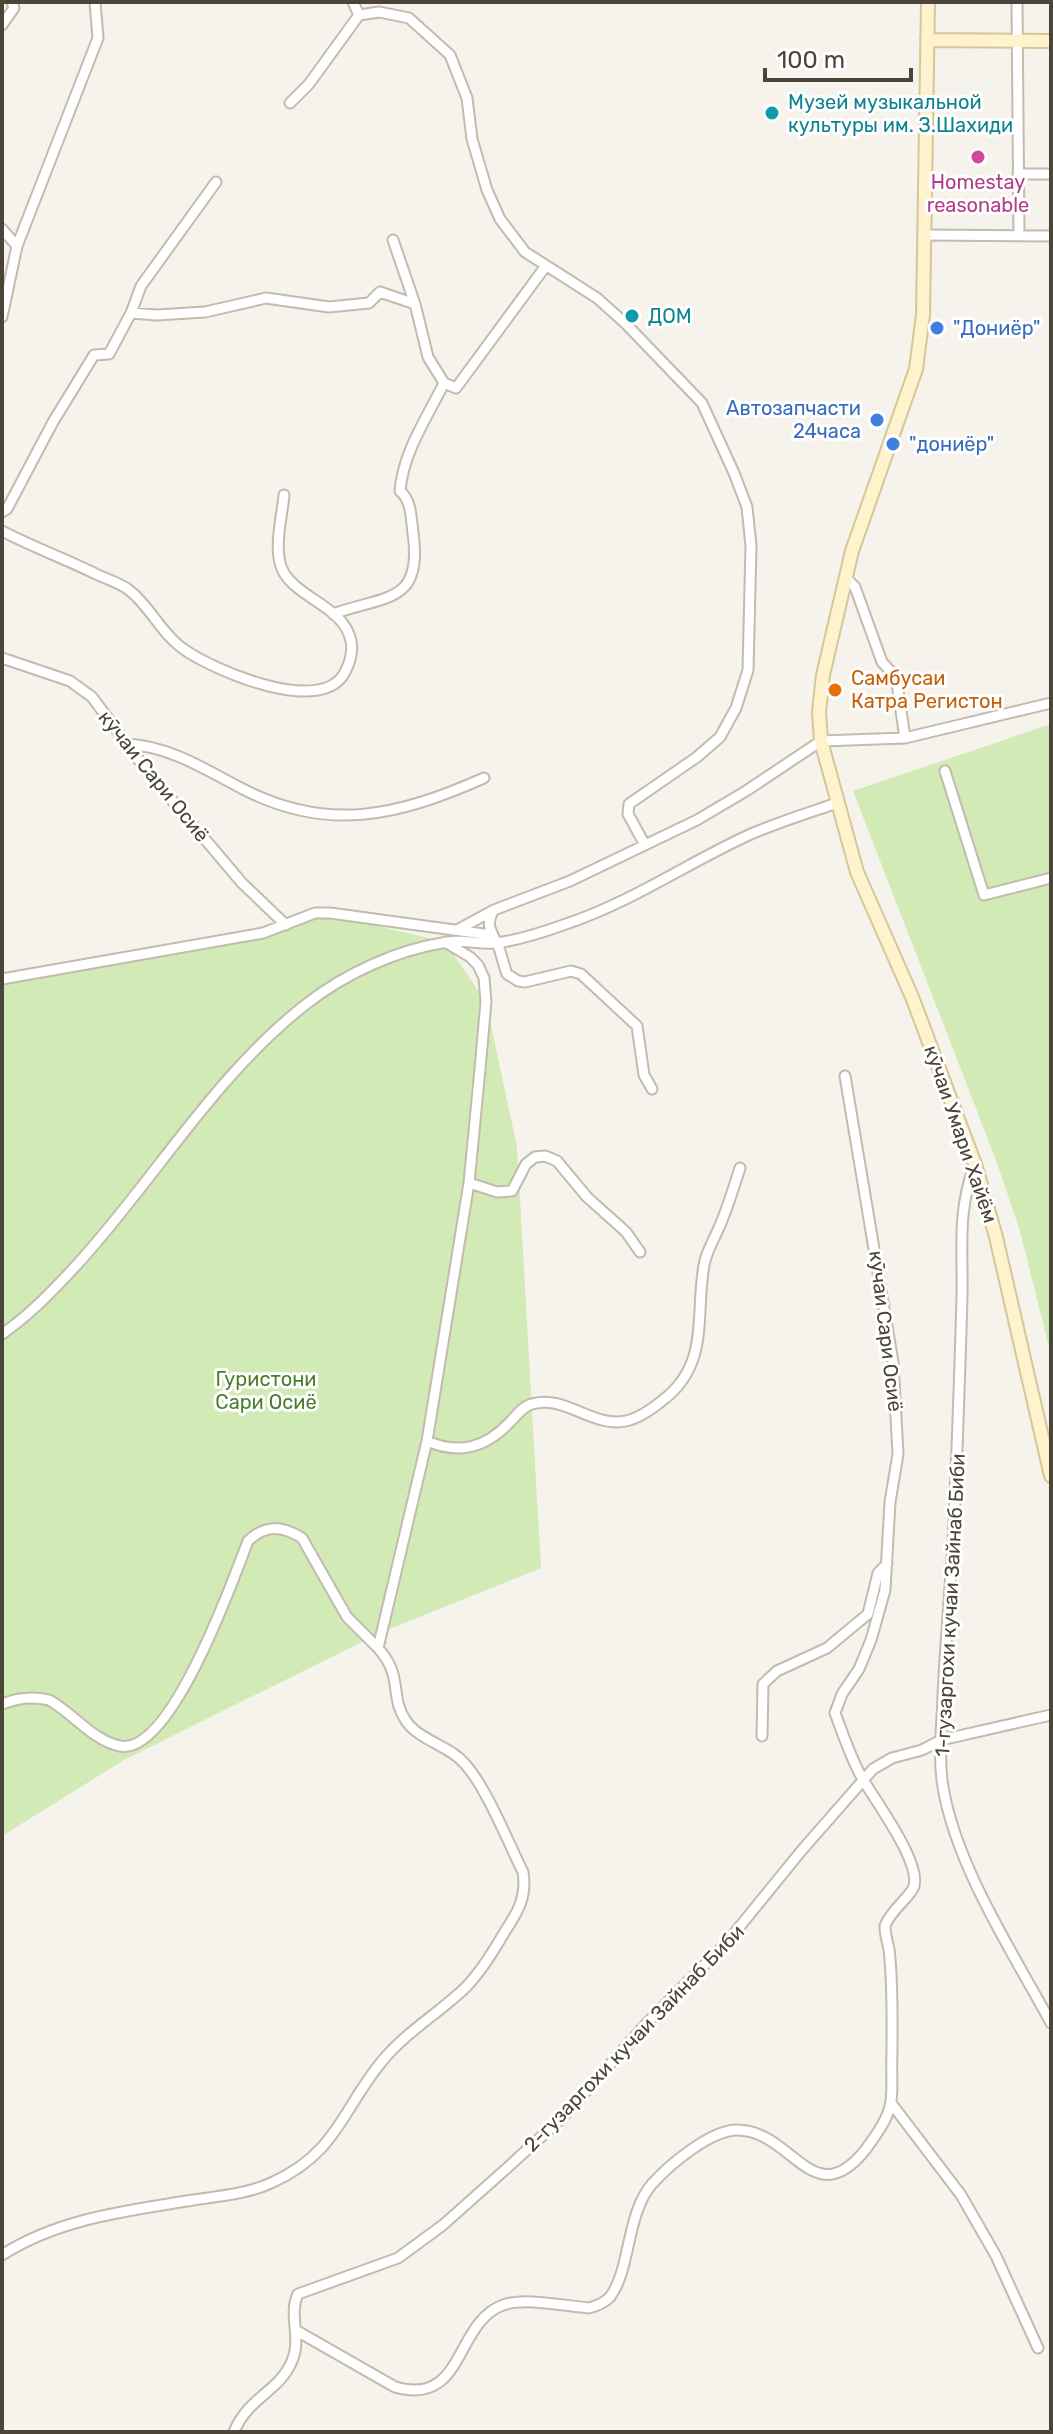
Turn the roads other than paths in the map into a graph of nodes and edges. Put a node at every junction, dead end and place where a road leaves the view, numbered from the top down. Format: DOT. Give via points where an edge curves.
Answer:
graph roads {
  1 [pos="12,2"];
  2 [pos="95,2"];
  3 [pos="353,2"];
  4 [pos="928,2"];
  5 [pos="1017,2"];
  6 [pos="359,15"];
  7 [pos="2,25"];
  8 [pos="927,40"];
  9 [pos="1017,41"];
  10 [pos="1051,41"];
  11 [pos="290,103"];
  12 [pos="1018,174"];
  13 [pos="1051,174"];
  14 [pos="216,182"];
  15 [pos="2,229"];
  16 [pos="924,235"];
  17 [pos="1019,236"];
  18 [pos="1051,236"];
  19 [pos="393,240"];
  20 [pos="17,246"];
  21 [pos="545,267"];
  22 [pos="415,304"];
  23 [pos="131,313"];
  24 [pos="2,317"];
  25 [pos="444,383"];
  26 [pos="284,495"];
  27 [pos="2,512"];
  28 [pos="2,531"];
  29 [pos="846,578"];
  30 [pos="333,614"];
  31 [pos="2,658"];
  32 [pos="1051,703"];
  33 [pos="905,738"];
  34 [pos="821,741"];
  35 [pos="127,744"];
  36 [pos="945,771"];
  37 [pos="484,778"];
  38 [pos="837,803"];
  39 [pos="645,845"];
  40 [pos="1051,878"];
  41 [pos="494,910"];
  42 [pos="286,925"];
  43 [pos="459,929"];
  44 [pos="494,939"];
  45 [pos="445,942"];
  46 [pos="2,979"];
  47 [pos="845,1076"];
  48 [pos="652,1089"];
  49 [pos="975,1164"];
  50 [pos="740,1168"];
  51 [pos="469,1183"];
  52 [pos="640,1252"];
  53 [pos="2,1334"];
  54 [pos="427,1441"];
  55 [pos="1051,1476"];
  56 [pos="887,1564"];
  57 [pos="378,1648"];
  58 [pos="2,1704"];
  59 [pos="1051,1715"];
  60 [pos="762,1736"];
  61 [pos="941,1740"];
  62 [pos="862,1779"];
  63 [pos="1051,2023"];
  64 [pos="891,2103"];
  65 [pos="2,2255"];
  66 [pos="297,2331"];
  67 [pos="1038,2348"];
  68 [pos="234,2432"];
  1 -- 7 [label="street" via="14,8"];
  2 -- 20 [label="street" via="98,38"];
  3 -- 6 [label="street"];
  4 -- 8 [label="main road, кӯчаи Умари Хайём"];
  5 -- 9 [label="street"];
  6 -- 11 [label="street"];
  6 -- 21 [label="street" via="379,12 409,18 450,55 467,98 487,190 500,219 525,252"];
  8 -- 9 [label="main road"];
  8 -- 16 [label="main road, кӯчаи Умари Хайём"];
  9 -- 10 [label="main road"];
  9 -- 12 [label="street"];
  12 -- 13 [label="street"];
  12 -- 17 [label="street"];
  14 -- 23 [label="street" via="141,286"];
  15 -- 20 [label="street"];
  16 -- 17 [label="street"];
  16 -- 29 [label="main road, кӯчаи Умари Хайём" via="916,369"];
  17 -- 18 [label="street"];
  19 -- 22 [label="street"];
  20 -- 24 [label="street"];
  21 -- 25 [label="street" via="456,388"];
  21 -- 39 [label="street" via="597,298 702,403 747,507 748,670 720,737 629,804 628,814"];
  22 -- 23 [label="street" via="380,292 369,303 339,306 266,298 205,312"];
  22 -- 25 [label="street" via="428,357"];
  23 -- 27 [label="street" via="109,354 94,355 89,362"];
  25 -- 30 [label="street" via="402,476 400,491 410,511 417,557 414,572 392,597"];
  26 -- 30 [label="street" via="278,547 283,572"];
  28 -- 30 [label="street" via="128,589 181,648 218,669 271,686 317,691 343,678 352,659 351,640"];
  29 -- 33 [label="street" via="855,587 882,662 896,677"];
  29 -- 34 [label="main road, кӯчаи Умари Хайём" via="823,675"];
  31 -- 35 [label="street, кӯчаи Сари Осиё" via="70,681 92,697"];
  32 -- 33 [label="street"];
  33 -- 34 [label="street"];
  34 -- 38 [label="main road, кӯчаи Умари Хайём"];
  34 -- 39 [label="street" via="733,798"];
  35 -- 37 [label="street" via="173,754 293,810 350,816 434,800"];
  35 -- 42 [label="street, кӯчаи Сари Осиё" via="242,883"];
  36 -- 40 [label="street" via="984,895"];
  38 -- 44 [label="street" via="752,834 578,919"];
  38 -- 49 [label="main road, кӯчаи Умари Хайём" via="857,872 912,997"];
  39 -- 41 [label="street"];
  41 -- 43 [label="street"];
  41 -- 44 [label="street" via="489,923"];
  42 -- 43 [label="street" via="330,913"];
  42 -- 46 [label="street"];
  43 -- 44 [label="street"];
  44 -- 45 [label="street"];
  44 -- 48 [label="street" via="513,979 525,982 577,972 632,1019"];
  45 -- 51 [label="street" via="470,957 484,978"];
  45 -- 53 [label="street" via="371,966 305,1005 209,1103 101,1239 28,1317"];
  47 -- 56 [label="street, кӯчаи Сари Осиё" via="893,1362 898,1454"];
  49 -- 55 [label="main road, кӯчаи Умари Хайём"];
  49 -- 61 [label="street, 1-гузаргохи кучаи Зайнаб Биби" via="961,1216 955,1500"];
  50 -- 54 [label="street" via="704,1265 696,1355 675,1391 628,1420 599,1420 559,1403 535,1402 485,1443 458,1449"];
  51 -- 52 [label="street" via="512,1191 526,1164 545,1156 557,1161"];
  51 -- 54 [label="street"];
  54 -- 57 [label="street"];
  56 -- 60 [label="street" via="878,1573 868,1614 827,1648 777,1671 763,1684"];
  56 -- 62 [label="street, кӯчаи Сари Осиё" via="871,1640 835,1713"];
  57 -- 58 [label="street" via="347,1617 302,1538 274,1528 248,1541 195,1667 151,1735 140,1743 122,1747 107,1742 49,1700"];
  57 -- 65 [label="street" via="395,1674 406,1721 458,1757 477,1783 523,1872 518,1912 468,1985 400,2042 371,2076 336,2133 289,2175 238,2193 75,2222"];
  59 -- 61 [label="street, 2-гузаргохи кучаи Зайнаб Биби"];
  61 -- 62 [label="street, 2-гузаргохи кучаи Зайнаб Биби" via="892,1758"];
  61 -- 63 [label="street, 1-гузаргохи кучаи Зайнаб Биби" via="952,1824 980,1892"];
  62 -- 64 [label="street, кӯчаи Сари Осиё" via="892,1824 914,1877 911,1891 885,1926"];
  62 -- 66 [label="street, 2-гузаргохи кучаи Зайнаб Биби" via="728,1941 563,2117 443,2225 398,2258 295,2298"];
  64 -- 66 [label="street" via="874,2138 838,2175 819,2173 754,2132 725,2131 708,2138 651,2185 609,2297 589,2308 504,2304 478,2326 449,2372 424,2391 395,2387"];
  64 -- 67 [label="street" via="961,2195"];
  66 -- 68 [label="street" via="292,2363 240,2416"];
}
